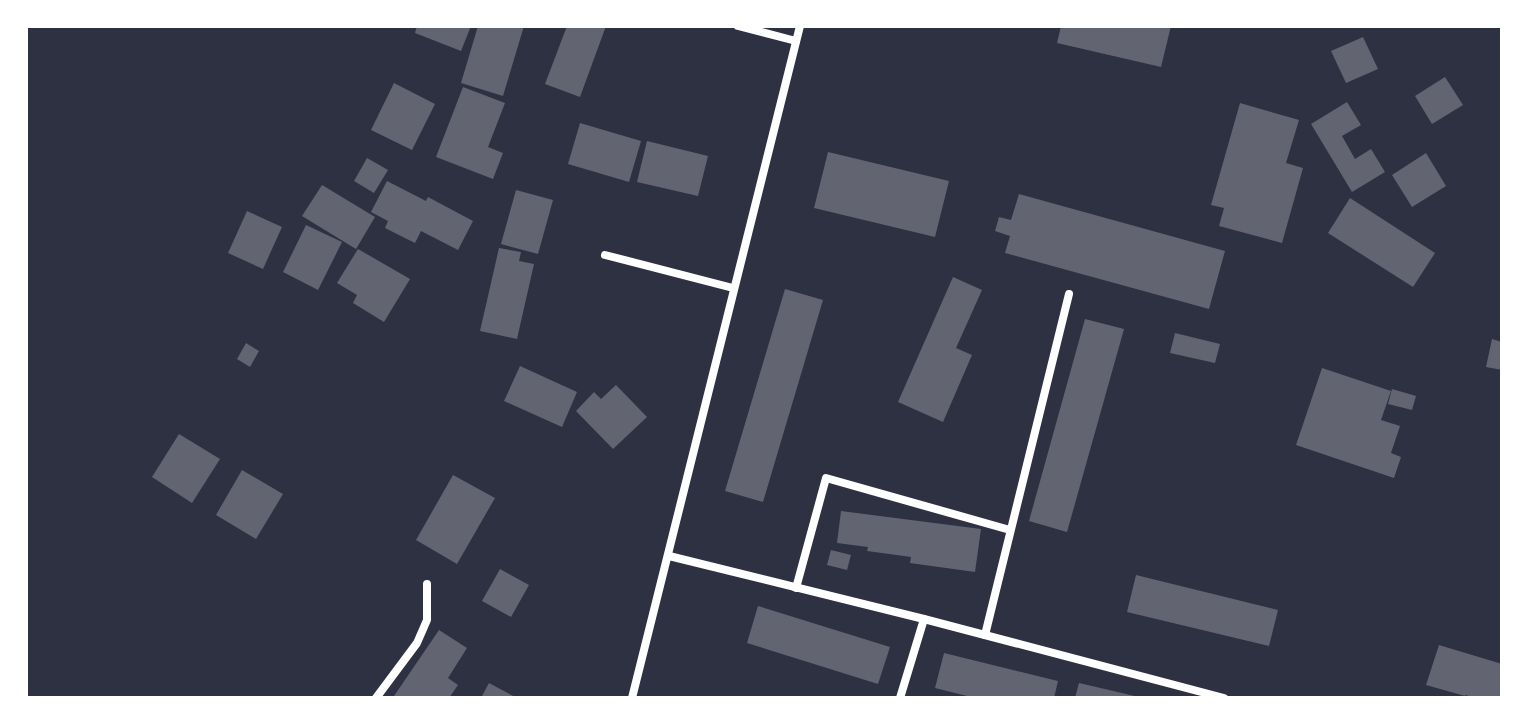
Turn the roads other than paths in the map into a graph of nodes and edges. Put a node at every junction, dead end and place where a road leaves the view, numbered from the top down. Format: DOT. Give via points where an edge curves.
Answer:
graph roads {
  1 [pos="738,26"];
  2 [pos="800,26"];
  3 [pos="796,41"];
  4 [pos="605,255"];
  5 [pos="733,288"];
  6 [pos="1069,294"];
  7 [pos="1010,530"];
  8 [pos="669,556"];
  9 [pos="427,584"];
  10 [pos="796,588"];
  11 [pos="924,619"];
  12 [pos="985,635"];
  13 [pos="376,698"];
  14 [pos="632,698"];
  15 [pos="900,698"];
  16 [pos="1224,698"];
  1 -- 3 [label="street"];
  2 -- 3 [label="street"];
  3 -- 5 [label="street"];
  4 -- 5 [label="street"];
  5 -- 8 [label="street"];
  6 -- 7 [label="street"];
  7 -- 10 [label="street" via="826,478"];
  7 -- 12 [label="street"];
  8 -- 10 [label="street"];
  8 -- 14 [label="street"];
  9 -- 13 [label="street" via="427,620 417,643"];
  10 -- 11 [label="street"];
  11 -- 12 [label="street"];
  11 -- 15 [label="street"];
  12 -- 16 [label="street"];
}
